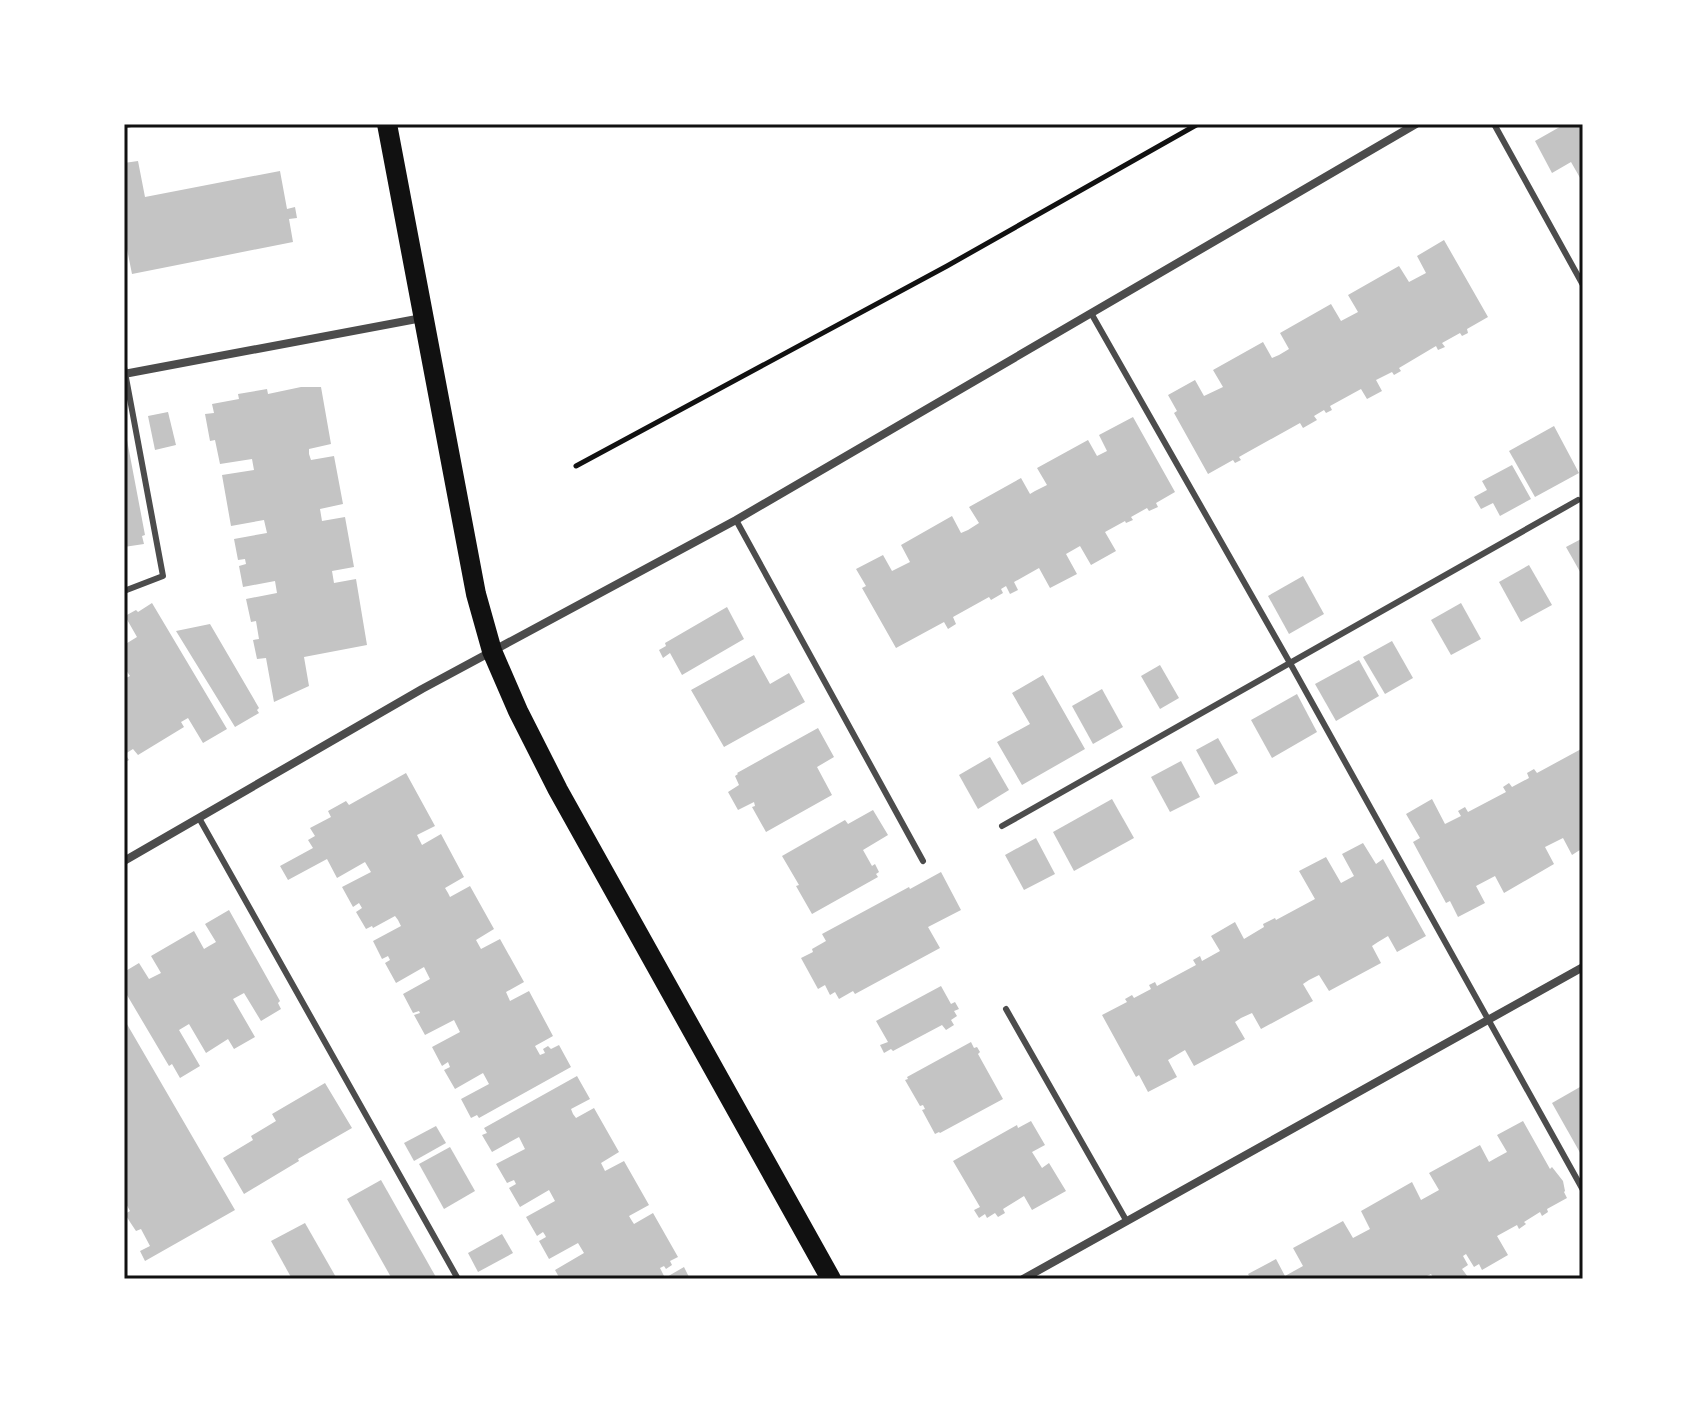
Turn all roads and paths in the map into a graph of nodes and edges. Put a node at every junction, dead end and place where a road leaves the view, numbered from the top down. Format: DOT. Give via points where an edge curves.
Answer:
graph roads {
  1 [pos="131,124"];
  2 [pos="387,124"];
  3 [pos="1198,124"];
  4 [pos="1416,124"];
  5 [pos="1494,124"];
  6 [pos="124,125"];
  7 [pos="1583,285"];
  8 [pos="1091,313"];
  9 [pos="423,318"];
  10 [pos="124,372"];
  11 [pos="576,466"];
  12 [pos="1578,500"];
  13 [pos="736,520"];
  14 [pos="124,591"];
  15 [pos="492,651"];
  16 [pos="1290,663"];
  17 [pos="199,818"];
  18 [pos="1002,826"];
  19 [pos="124,861"];
  20 [pos="923,861"];
  21 [pos="1583,967"];
  22 [pos="1006,1009"];
  23 [pos="1489,1020"];
  24 [pos="1583,1190"];
  25 [pos="1126,1220"];
  26 [pos="458,1279"];
  27 [pos="831,1279"];
  28 [pos="1023,1279"];
  1 -- 6 [label="lane"];
  2 -- 9 [label="main road"];
  3 -- 11 [label="path"];
  4 -- 8 [label="street"];
  5 -- 7 [label="lane"];
  8 -- 13 [label="street"];
  8 -- 16 [label="lane"];
  9 -- 10 [label="street"];
  9 -- 15 [label="main road" via="476,594"];
  10 -- 14 [label="lane" via="163,576"];
  12 -- 16 [label="lane"];
  13 -- 15 [label="street"];
  13 -- 20 [label="lane"];
  15 -- 17 [label="street"];
  15 -- 27 [label="main road" via="558,790"];
  16 -- 18 [label="lane"];
  16 -- 23 [label="lane"];
  17 -- 19 [label="street"];
  17 -- 26 [label="lane"];
  21 -- 23 [label="street"];
  22 -- 25 [label="lane"];
  23 -- 24 [label="lane"];
  23 -- 25 [label="street"];
  25 -- 28 [label="street"];
}
